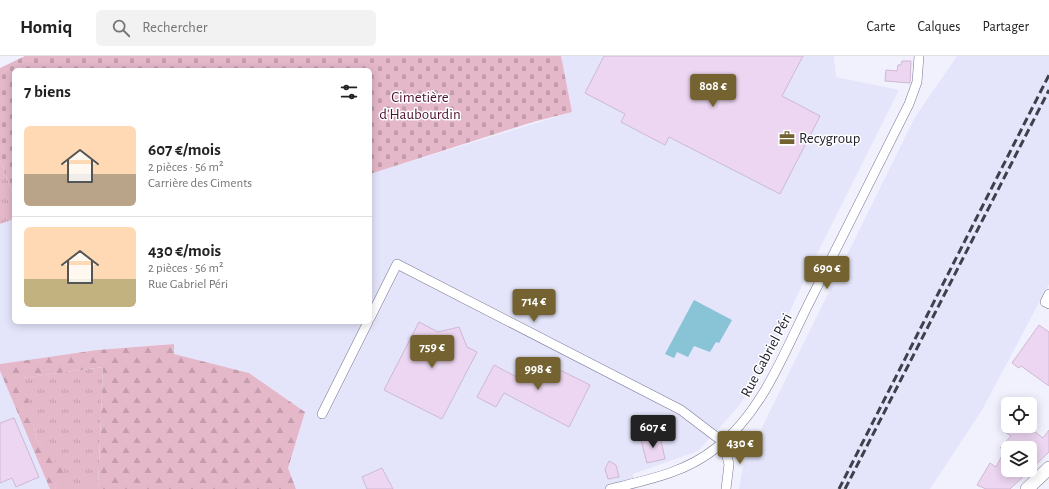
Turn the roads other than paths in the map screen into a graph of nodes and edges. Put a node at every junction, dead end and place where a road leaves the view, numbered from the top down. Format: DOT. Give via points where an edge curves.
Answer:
graph roads {
  1 [pos="919,56"];
  2 [pos="372,314"];
  3 [pos="367,324"];
  4 [pos="322,414"];
  5 [pos="724,442"];
  6 [pos="1049,468"];
  7 [pos="610,489"];
  8 [pos="726,489"];
  9 [pos="1027,489"];
  1 -- 5 [label="street, Rue Gabriel Péri" via="916,82 909,104 780,361 750,413"];
  2 -- 5 [label="street" via="397,264 680,410"];
  3 -- 4 [label="street"];
  5 -- 7 [label="street, Rue Gabriel Péri" via="702,458 677,471"];
  5 -- 8 [label="street" via="729,464"];
  6 -- 9 [label="street"];
}
